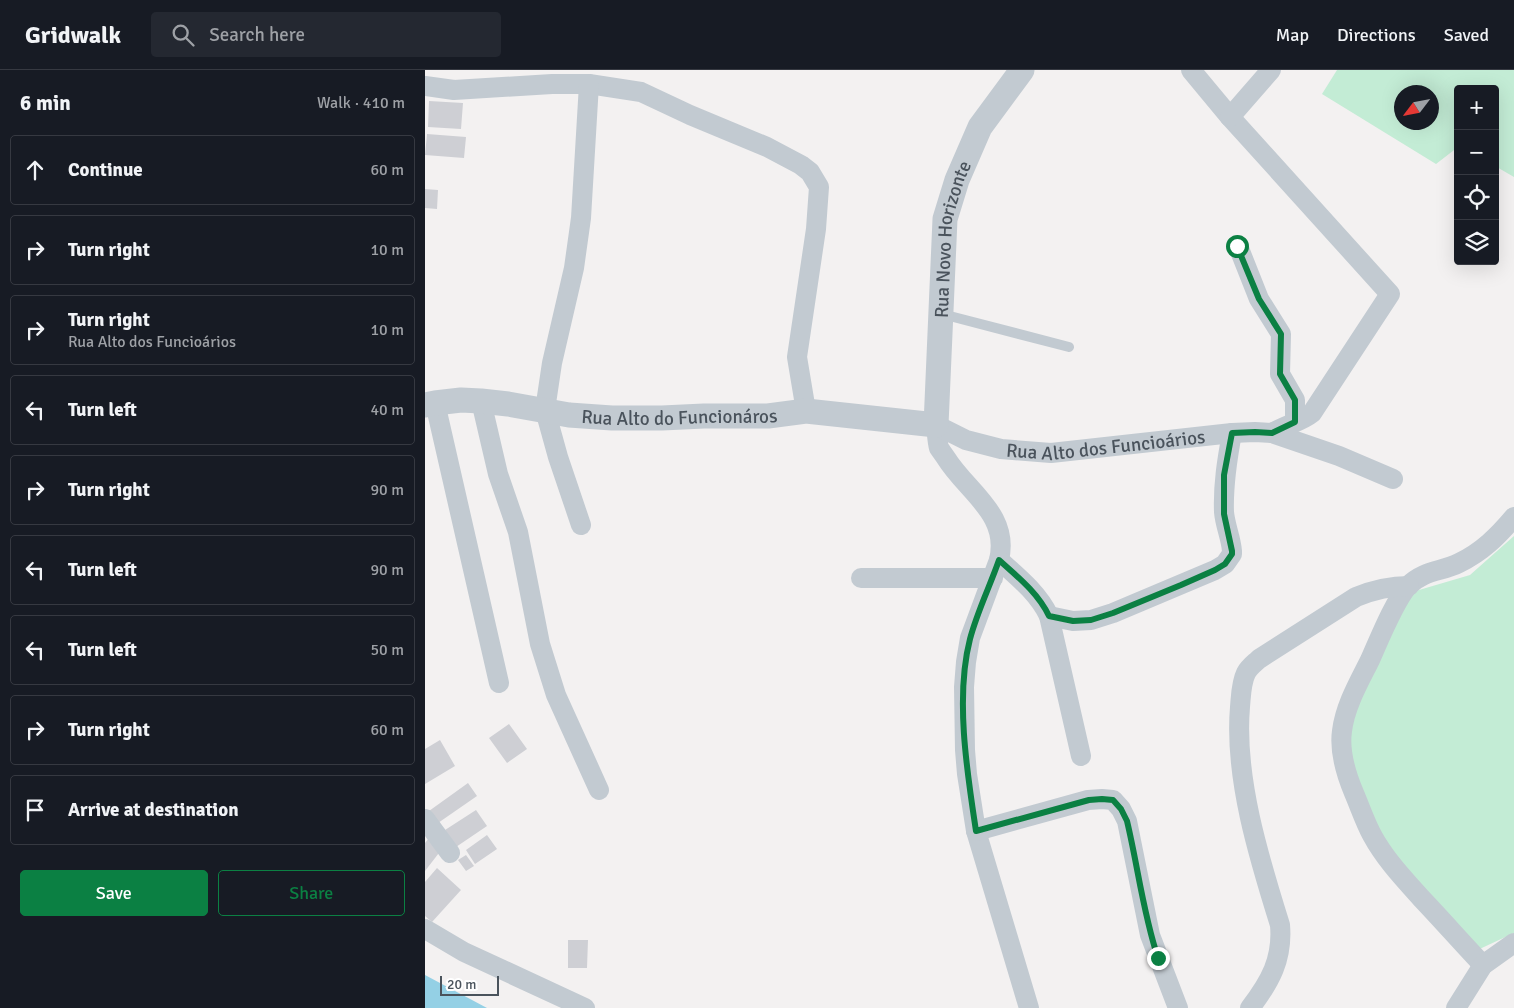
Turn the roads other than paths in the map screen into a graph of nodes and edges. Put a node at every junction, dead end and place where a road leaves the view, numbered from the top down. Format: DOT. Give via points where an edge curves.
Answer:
graph roads {
  1 [pos="1022,70"];
  2 [pos="1191,70"];
  3 [pos="1271,70"];
  4 [pos="589,84"];
  5 [pos="425,86"];
  6 [pos="1230,117"];
  7 [pos="1237,246"];
  8 [pos="941,314"];
  9 [pos="1069,348"];
  10 [pos="481,401"];
  11 [pos="430,404"];
  12 [pos="545,410"];
  13 [pos="806,411"];
  14 [pos="1295,422"];
  15 [pos="936,424"];
  16 [pos="1232,433"];
  17 [pos="1272,433"];
  18 [pos="1393,479"];
  19 [pos="1514,517"];
  20 [pos="581,525"];
  21 [pos="996,569"];
  22 [pos="861,578"];
  23 [pos="1409,586"];
  24 [pos="1049,616"];
  25 [pos="499,683"];
  26 [pos="1081,756"];
  27 [pos="599,790"];
  28 [pos="425,819"];
  29 [pos="976,831"];
  30 [pos="451,853"];
  31 [pos="425,930"];
  32 [pos="1514,942"];
  33 [pos="1483,965"];
  34 [pos="585,1008"];
  35 [pos="1029,1008"];
  36 [pos="1178,1008"];
  37 [pos="1250,1008"];
  38 [pos="1456,1008"];
  1 -- 8 [label="street, Rua Novo Horizonte" via="980,127 957,180 945,219"];
  2 -- 6 [label="street"];
  3 -- 6 [label="street"];
  4 -- 5 [label="street" via="454,90"];
  4 -- 12 [label="street" via="581,218"];
  4 -- 13 [label="street" via="641,92 767,147 811,172 819,187 816,229 797,357"];
  6 -- 14 [label="street" via="1390,294 1312,413"];
  7 -- 14 [label="street" via="1259,299 1281,334 1280,374 1295,400"];
  8 -- 9 [label="lane"];
  8 -- 15 [label="street, Rua Novo Horizonte"];
  10 -- 11 [label="street, Rua Alto do Funcionáros"];
  10 -- 12 [label="street, Rua Alto do Funcionáros"];
  10 -- 27 [label="street" via="499,474 518,532 540,644 556,695"];
  11 -- 25 [label="street"];
  12 -- 13 [label="street, Rua Alto do Funcionáros" via="569,415 662,418 768,416"];
  12 -- 20 [label="street"];
  13 -- 15 [label="street, Rua Alto do Funcionáros"];
  14 -- 17 [label="street"];
  15 -- 16 [label="street, Rua Alto dos Funcioários" via="966,440 1001,449 1051,453"];
  15 -- 21 [label="street" via="939,448 998,525 1002,549"];
  16 -- 17 [label="street, Rua Alto dos Funcioários"];
  16 -- 24 [label="street" via="1224,475 1224,514 1232,554 1225,564 1091,620 1073,621"];
  17 -- 18 [label="street, Rua Alto dos Funcioários"];
  19 -- 23 [label="street" via="1487,546 1471,557 1430,572"];
  21 -- 22 [label="street"];
  21 -- 24 [label="street" via="1036,596"];
  21 -- 29 [label="street" via="971,638 963,687 965,758"];
  23 -- 33 [label="street" via="1394,609 1353,695 1341,732 1344,763 1369,830 1386,857"];
  23 -- 37 [label="street" via="1374,590 1356,597 1259,659 1246,672 1239,720 1244,779 1281,937 1281,948 1272,974"];
  24 -- 26 [label="street"];
  28 -- 30 [label="street"];
  29 -- 35 [label="street"];
  29 -- 36 [label="street" via="1089,800 1113,800 1127,821 1150,935"];
  31 -- 34 [label="street" via="464,952"];
  32 -- 33 [label="street"];
  33 -- 38 [label="street"];
}
